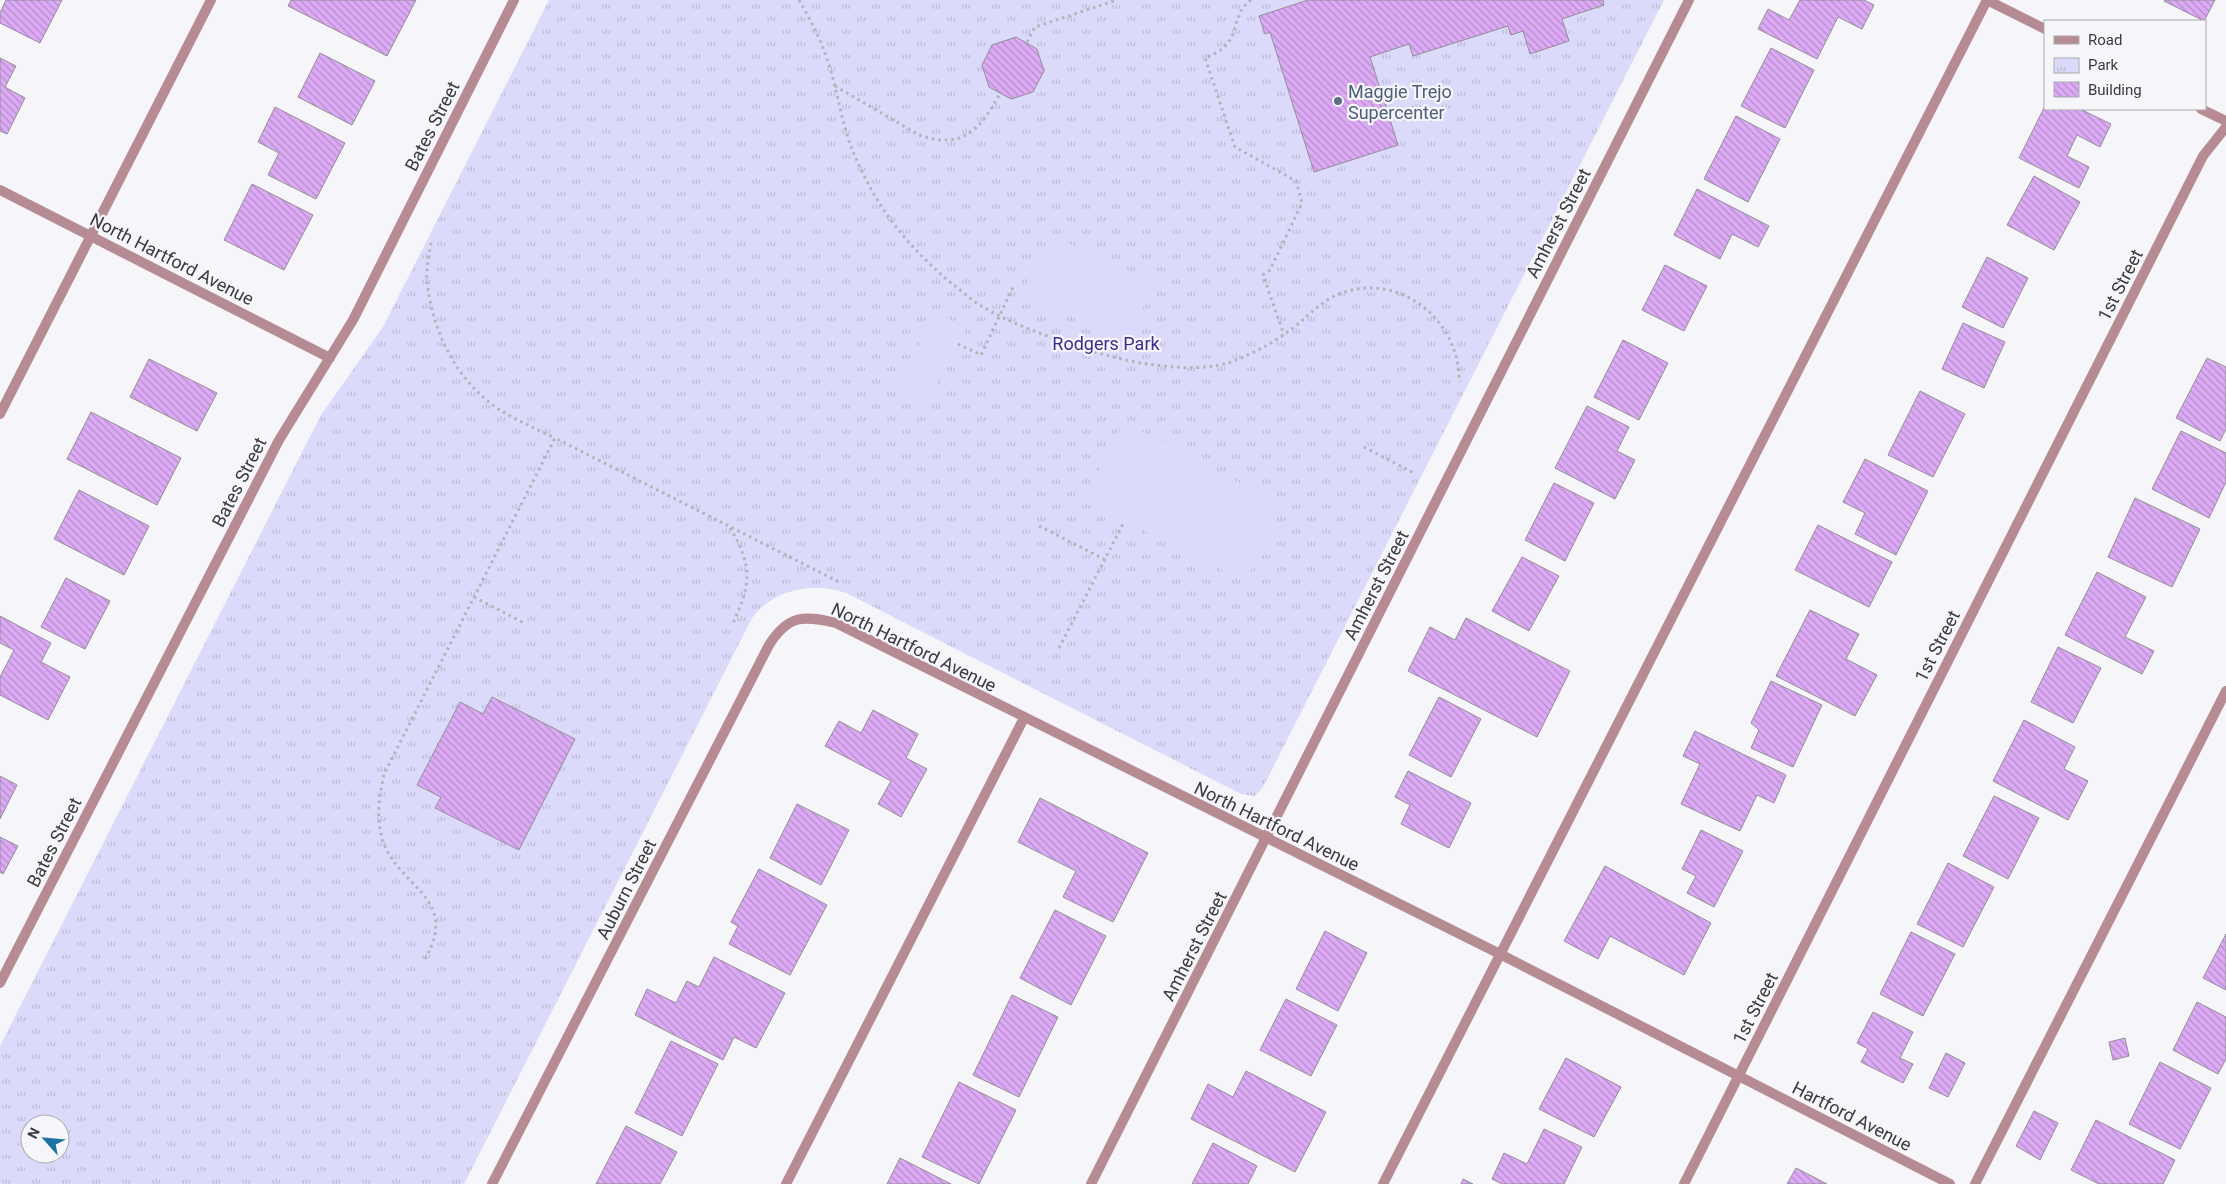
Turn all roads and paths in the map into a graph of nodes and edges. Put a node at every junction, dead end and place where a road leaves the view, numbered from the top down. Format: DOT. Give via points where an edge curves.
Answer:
graph roads {
  1 [pos="211,0"];
  2 [pos="514,0"];
  3 [pos="799,0"];
  4 [pos="1117,0"];
  5 [pos="1251,0"];
  6 [pos="1689,0"];
  7 [pos="1987,0"];
  8 [pos="2000,3"];
  9 [pos="2044,28"];
  10 [pos="1027,42"];
  11 [pos="834,86"];
  12 [pos="999,95"];
  13 [pos="2203,110"];
  14 [pos="2226,121"];
  15 [pos="2226,127"];
  16 [pos="0,190"];
  17 [pos="91,236"];
  18 [pos="431,243"];
  19 [pos="1014,285"];
  20 [pos="999,315"];
  21 [pos="1284,335"];
  22 [pos="958,344"];
  23 [pos="330,358"];
  24 [pos="1460,382"];
  25 [pos="0,414"];
  26 [pos="555,438"];
  27 [pos="1364,447"];
  28 [pos="1414,473"];
  29 [pos="1124,522"];
  30 [pos="1039,526"];
  31 [pos="730,527"];
  32 [pos="1104,559"];
  33 [pos="841,583"];
  34 [pos="474,597"];
  35 [pos="798,618"];
  36 [pos="733,623"];
  37 [pos="526,624"];
  38 [pos="1059,648"];
  39 [pos="2226,691"];
  40 [pos="1024,718"];
  41 [pos="1266,839"];
  42 [pos="1500,954"];
  43 [pos="425,959"];
  44 [pos="0,983"];
  45 [pos="1738,1076"];
  46 [pos="492,1184"];
  47 [pos="786,1184"];
  48 [pos="1091,1184"];
  49 [pos="1382,1184"];
  50 [pos="1684,1184"];
  51 [pos="1950,1184"];
  52 [pos="1975,1184"];
  1 -- 17 [label="street"];
  2 -- 23 [label="street, Bates Street" via="353,320"];
  3 -- 11 [label="path" via="821,44"];
  4 -- 10 [label="path" via="1035,27"];
  5 -- 21 [label="path" via="1241,8 1229,42 1205,58 1236,147 1296,181 1302,203 1270,270 1263,275"];
  6 -- 41 [label="street, Amherst Street"];
  7 -- 8 [label="street"];
  7 -- 42 [label="street"];
  8 -- 9 [label="street"];
  11 -- 12 [label="path" via="920,135 948,141 977,129"];
  11 -- 20 [label="path" via="853,153 878,202 896,228 936,270 983,308"];
  13 -- 14 [label="street"];
  15 -- 45 [label="street, 1st Street" via="2203,156"];
  16 -- 17 [label="street, North Hartford Avenue"];
  17 -- 23 [label="street, North Hartford Avenue"];
  17 -- 25 [label="street"];
  18 -- 26 [label="path" via="427,279 432,308 452,361 499,409"];
  19 -- 20 [label="path"];
  20 -- 21 [label="path" via="1041,334 1118,358 1182,368 1233,362"];
  20 -- 22 [label="path" via="981,355"];
  21 -- 24 [label="path" via="1329,299 1350,290 1387,290 1422,304 1436,319 1455,350"];
  23 -- 44 [label="street, Bates Street" via="279,440"];
  26 -- 31 [label="path"];
  26 -- 34 [label="path"];
  27 -- 28 [label="path"];
  29 -- 32 [label="path"];
  30 -- 32 [label="path"];
  31 -- 33 [label="path"];
  31 -- 36 [label="path" via="740,543 747,574 747,589"];
  32 -- 38 [label="path"];
  34 -- 37 [label="path"];
  34 -- 43 [label="path" via="384,774 380,793 378,816 381,835 402,874 429,899 435,920 436,935"];
  35 -- 40 [label="street, North Hartford Avenue" via="810,617 836,623"];
  35 -- 46 [label="street, Auburn Street" via="778,632 769,646"];
  39 -- 52 [label="street"];
  40 -- 41 [label="street, North Hartford Avenue"];
  40 -- 47 [label="street"];
  41 -- 42 [label="street, North Hartford Avenue"];
  41 -- 48 [label="street, Amherst Street"];
  42 -- 45 [label="street, North Hartford Avenue"];
  42 -- 49 [label="street"];
  45 -- 50 [label="street, 1st Street"];
  45 -- 51 [label="street, Hartford Avenue"];
}
